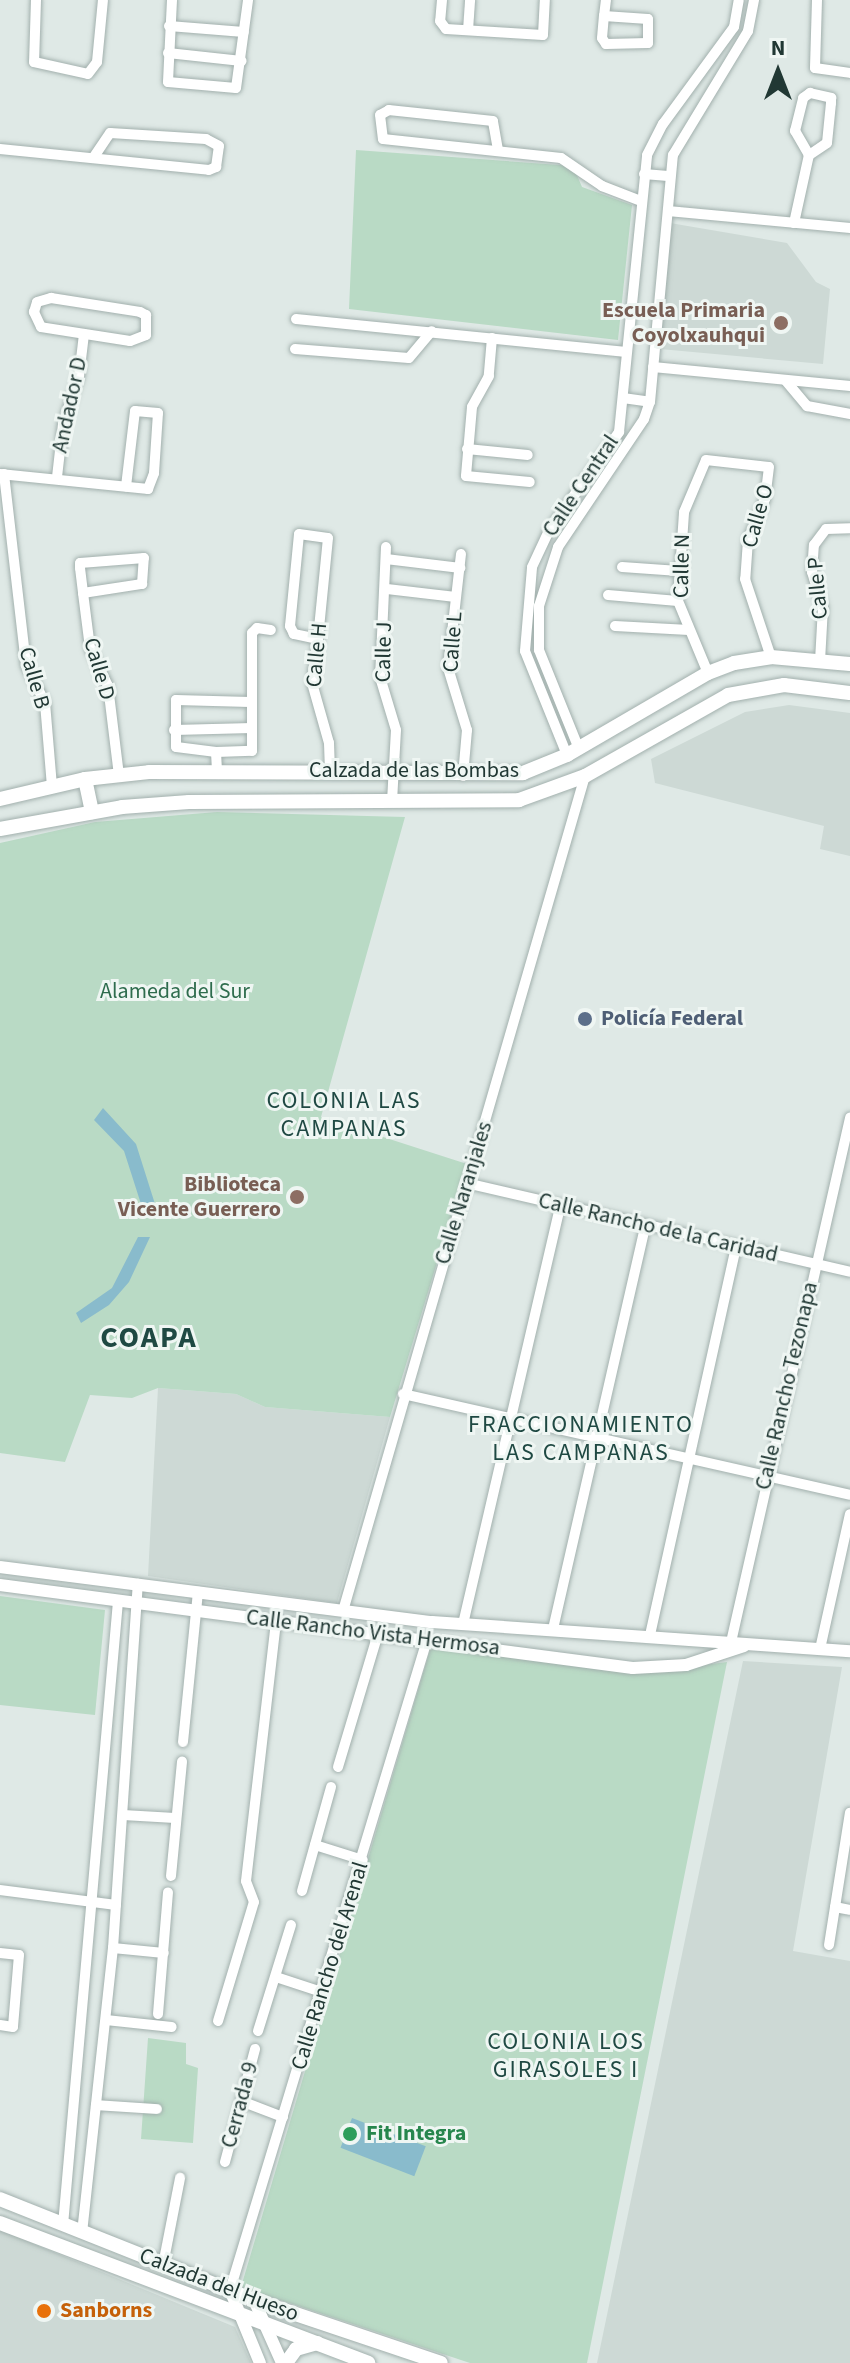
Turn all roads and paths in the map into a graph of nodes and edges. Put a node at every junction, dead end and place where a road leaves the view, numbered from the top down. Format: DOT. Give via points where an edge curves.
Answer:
graph roads {
  1 [pos="36,0"];
  2 [pos="103,0"];
  3 [pos="172,0"];
  4 [pos="248,0"];
  5 [pos="442,0"];
  6 [pos="470,0"];
  7 [pos="545,0"];
  8 [pos="606,0"];
  9 [pos="739,0"];
  10 [pos="754,0"];
  11 [pos="817,0"];
  12 [pos="604,16"];
  13 [pos="169,26"];
  14 [pos="468,30"];
  15 [pos="244,32"];
  16 [pos="168,53"];
  17 [pos="242,61"];
  18 [pos="850,73"];
  19 [pos="0,149"];
  20 [pos="498,150"];
  21 [pos="809,155"];
  22 [pos="93,158"];
  23 [pos="644,174"];
  24 [pos="668,176"];
  25 [pos="641,201"];
  26 [pos="668,211"];
  27 [pos="794,223"];
  28 [pos="850,228"];
  29 [pos="296,319"];
  30 [pos="432,331"];
  31 [pos="84,334"];
  32 [pos="492,338"];
  33 [pos="295,349"];
  34 [pos="626,352"];
  35 [pos="653,367"];
  36 [pos="786,381"];
  37 [pos="850,386"];
  38 [pos="623,398"];
  39 [pos="650,402"];
  40 [pos="850,414"];
  41 [pos="467,449"];
  42 [pos="528,455"];
  43 [pos="769,467"];
  44 [pos="2,474"];
  45 [pos="57,477"];
  46 [pos="530,482"];
  47 [pos="126,486"];
  48 [pos="850,528"];
  49 [pos="461,554"];
  50 [pos="622,567"];
  51 [pos="460,568"];
  52 [pos="679,571"];
  53 [pos="387,589"];
  54 [pos="83,593"];
  55 [pos="608,595"];
  56 [pos="456,597"];
  57 [pos="678,601"];
  58 [pos="615,626"];
  59 [pos="271,630"];
  60 [pos="689,630"];
  61 [pos="318,639"];
  62 [pos="771,657"];
  63 [pos="820,661"];
  64 [pos="850,664"];
  65 [pos="708,673"];
  66 [pos="850,693"];
  67 [pos="250,702"];
  68 [pos="252,728"];
  69 [pos="174,730"];
  70 [pos="216,752"];
  71 [pos="573,752"];
  72 [pos="217,771"];
  73 [pos="330,771"];
  74 [pos="119,775"];
  75 [pos="395,775"];
  76 [pos="463,776"];
  77 [pos="585,776"];
  78 [pos="85,779"];
  79 [pos="52,786"];
  80 [pos="0,799"];
  81 [pos="392,802"];
  82 [pos="92,812"];
  83 [pos="0,829"];
  84 [pos="850,1118"];
  85 [pos="466,1183"];
  86 [pos="560,1206"];
  87 [pos="645,1226"];
  88 [pos="736,1246"];
  89 [pos="815,1264"];
  90 [pos="850,1272"];
  91 [pos="403,1394"];
  92 [pos="510,1417"];
  93 [pos="597,1437"];
  94 [pos="686,1458"];
  95 [pos="767,1474"];
  96 [pos="850,1495"];
  97 [pos="850,1514"];
  98 [pos="0,1567"];
  99 [pos="138,1584"];
  100 [pos="0,1585"];
  101 [pos="198,1592"];
  102 [pos="118,1601"];
  103 [pos="138,1604"];
  104 [pos="195,1610"];
  105 [pos="343,1611"];
  106 [pos="276,1620"];
  107 [pos="463,1624"];
  108 [pos="553,1629"];
  109 [pos="378,1634"];
  110 [pos="650,1635"];
  111 [pos="427,1640"];
  112 [pos="729,1648"];
  113 [pos="820,1649"];
  114 [pos="850,1651"];
  115 [pos="183,1742"];
  116 [pos="107,1753"];
  117 [pos="126,1755"];
  118 [pos="182,1762"];
  119 [pos="338,1767"];
  120 [pos="331,1787"];
  121 [pos="850,1813"];
  122 [pos="123,1815"];
  123 [pos="175,1818"];
  124 [pos="315,1845"];
  125 [pos="363,1860"];
  126 [pos="171,1876"];
  127 [pos="0,1890"];
  128 [pos="302,1891"];
  129 [pos="168,1892"];
  130 [pos="95,1903"];
  131 [pos="116,1905"];
  132 [pos="835,1907"];
  133 [pos="850,1910"];
  134 [pos="291,1925"];
  135 [pos="829,1945"];
  136 [pos="113,1948"];
  137 [pos="0,1953"];
  138 [pos="164,1953"];
  139 [pos="276,1977"];
  140 [pos="322,1992"];
  141 [pos="158,2014"];
  142 [pos="106,2020"];
  143 [pos="218,2021"];
  144 [pos="0,2025"];
  145 [pos="172,2027"];
  146 [pos="258,2031"];
  147 [pos="255,2049"];
  148 [pos="79,2069"];
  149 [pos="100,2072"];
  150 [pos="241,2101"];
  151 [pos="96,2105"];
  152 [pos="157,2109"];
  153 [pos="283,2117"];
  154 [pos="225,2162"];
  155 [pos="180,2178"];
  156 [pos="0,2199"];
  157 [pos="0,2223"];
  158 [pos="63,2225"];
  159 [pos="82,2233"];
  160 [pos="163,2265"];
  161 [pos="230,2290"];
  162 [pos="254,2300"];
  163 [pos="239,2318"];
  164 [pos="266,2327"];
  165 [pos="318,2343"];
  166 [pos="260,2363"];
  167 [pos="284,2363"];
  168 [pos="368,2363"];
  169 [pos="441,2363"];
  1 -- 2 [label="street" via="34,62 88,74 96,69"];
  3 -- 13 [label="street"];
  4 -- 15 [label="street"];
  5 -- 14 [label="street" via="442,27"];
  6 -- 14 [label="street"];
  7 -- 14 [label="street" via="543,35"];
  8 -- 12 [label="street"];
  9 -- 23 [label="street, Calle Central" via="734,27 653,139"];
  10 -- 24 [label="street, Calle Central" via="748,31 686,127"];
  11 -- 18 [label="street" via="815,68"];
  12 -- 12 [label="street" via="606,44 644,46 651,22"];
  13 -- 15 [label="street"];
  13 -- 16 [label="street"];
  15 -- 17 [label="street"];
  16 -- 17 [label="street"];
  16 -- 17 [label="street" via="171,84 236,88"];
  19 -- 22 [label="street"];
  20 -- 20 [label="street" via="383,139 380,115 389,110 493,121"];
  20 -- 25 [label="street" via="561,158 602,186"];
  21 -- 21 [label="street" via="795,131 803,98 810,93 831,98 831,103 827,143"];
  21 -- 27 [label="street"];
  22 -- 22 [label="street" via="209,170 216,167 219,146 206,139 110,133"];
  23 -- 24 [label="street"];
  23 -- 25 [label="street, Calle Central"];
  24 -- 26 [label="street, Calle Central"];
  25 -- 34 [label="street, Calle Central"];
  26 -- 27 [label="street"];
  26 -- 35 [label="street, Calle Central"];
  27 -- 28 [label="street"];
  29 -- 30 [label="street"];
  30 -- 32 [label="street"];
  30 -- 33 [label="street" via="409,358"];
  31 -- 31 [label="street" via="142,340 146,315 51,298 37,302 34,312 41,327"];
  31 -- 45 [label="street, Andador D"];
  32 -- 34 [label="street"];
  32 -- 41 [label="street" via="489,376 472,407"];
  34 -- 38 [label="street, Calle Central"];
  35 -- 36 [label="street"];
  35 -- 39 [label="street, Calle Central"];
  36 -- 37 [label="street"];
  36 -- 40 [label="street" via="807,406"];
  38 -- 39 [label="street"];
  38 -- 71 [label="street, Calle Central" via="619,432 548,532 527,591 525,651"];
  39 -- 71 [label="street, Calle Central" via="628,446 551,561 539,606 539,650"];
  41 -- 42 [label="street"];
  41 -- 46 [label="street" via="466,476"];
  43 -- 52 [label="street, Calle N" via="706,460 687,498"];
  43 -- 62 [label="street, Calle O" via="765,499 748,540 745,579"];
  44 -- 45 [label="street"];
  44 -- 79 [label="street, Calle B" via="26,665 45,703"];
  45 -- 47 [label="street"];
  47 -- 47 [label="street" via="152,486 158,413 135,411"];
  48 -- 63 [label="street, Calle P" via="834,526 814,545 812,572 823,608"];
  49 -- 51 [label="street, Calle L"];
  50 -- 52 [label="street"];
  51 -- 53 [label="street, Calle J" via="386,553"];
  51 -- 56 [label="street, Calle L"];
  52 -- 57 [label="street, Calle N"];
  53 -- 56 [label="street"];
  53 -- 75 [label="street, Calle J" via="380,677 396,730"];
  54 -- 54 [label="street, Calle D" via="80,563 144,558 142,584"];
  54 -- 74 [label="street, Calle D" via="90,648 108,686"];
  55 -- 57 [label="street"];
  56 -- 76 [label="street, Calle L" via="448,668 467,730"];
  57 -- 60 [label="street, Calle N"];
  58 -- 60 [label="street"];
  59 -- 67 [label="street" via="252,633"];
  60 -- 65 [label="street, Calle N"];
  61 -- 61 [label="street, Calle H" via="328,538 299,534 294,634"];
  61 -- 73 [label="street, Calle H" via="312,683 329,743"];
  62 -- 63 [label="main road, Calzada de las Bombas"];
  62 -- 65 [label="main road, Calzada de las Bombas"];
  63 -- 64 [label="main road, Calzada de las Bombas"];
  65 -- 71 [label="main road, Calzada de las Bombas"];
  66 -- 77 [label="main road, Calzada de las Bombas" via="784,685 728,695"];
  67 -- 68 [label="street"];
  67 -- 69 [label="street" via="176,700"];
  68 -- 69 [label="street"];
  68 -- 70 [label="street" via="252,751"];
  69 -- 70 [label="street" via="176,747 183,752"];
  70 -- 72 [label="street"];
  71 -- 76 [label="main road, Calzada de las Bombas" via="523,773"];
  72 -- 73 [label="main road, Calzada de las Bombas"];
  72 -- 74 [label="main road, Calzada de las Bombas"];
  73 -- 75 [label="main road, Calzada de las Bombas"];
  74 -- 78 [label="main road, Calzada de las Bombas"];
  75 -- 76 [label="main road, Calzada de las Bombas"];
  75 -- 81 [label="street, Calle J"];
  77 -- 81 [label="main road, Calzada de las Bombas" via="519,800"];
  77 -- 85 [label="street, Calle Naranjales"];
  78 -- 79 [label="main road, Calzada de las Bombas"];
  78 -- 82 [label="main road"];
  79 -- 80 [label="main road, Calzada de las Bombas"];
  81 -- 82 [label="main road, Calzada de las Bombas" via="189,802"];
  82 -- 83 [label="main road, Calzada de las Bombas"];
  84 -- 89 [label="street, Calle Rancho Tezonapa"];
  85 -- 86 [label="street, Calle Rancho de la Caridad"];
  85 -- 91 [label="street, Calle Naranjales"];
  86 -- 87 [label="street, Calle Rancho de la Caridad"];
  86 -- 92 [label="street"];
  87 -- 88 [label="street, Calle Rancho de la Caridad"];
  87 -- 93 [label="street"];
  88 -- 89 [label="street, Calle Rancho de la Caridad"];
  88 -- 94 [label="street"];
  89 -- 90 [label="street, Calle Rancho de la Caridad"];
  89 -- 95 [label="street, Calle Rancho Tezonapa"];
  91 -- 92 [label="street"];
  91 -- 105 [label="street, Calle Naranjales"];
  92 -- 93 [label="street"];
  92 -- 107 [label="street"];
  93 -- 94 [label="street"];
  93 -- 108 [label="street"];
  94 -- 95 [label="street"];
  94 -- 110 [label="street"];
  95 -- 96 [label="street"];
  95 -- 112 [label="street, Calle Rancho Tezonapa"];
  97 -- 113 [label="street"];
  98 -- 99 [label="street, Calle Rancho Vista Hermosa"];
  99 -- 101 [label="street, Calle Rancho Vista Hermosa"];
  99 -- 103 [label="street"];
  100 -- 102 [label="street, Calle Rancho Vista Hermosa"];
  101 -- 104 [label="street"];
  101 -- 105 [label="street, Calle Rancho Vista Hermosa"];
  102 -- 103 [label="street, Calle Rancho Vista Hermosa"];
  102 -- 116 [label="street"];
  103 -- 104 [label="street, Calle Rancho Vista Hermosa"];
  103 -- 117 [label="street"];
  104 -- 106 [label="street, Calle Rancho Vista Hermosa"];
  104 -- 115 [label="street"];
  105 -- 107 [label="street, Calle Rancho Vista Hermosa"];
  106 -- 109 [label="street, Calle Rancho Vista Hermosa"];
  106 -- 143 [label="street" via="246,1881 254,1902"];
  107 -- 108 [label="street, Calle Rancho Vista Hermosa"];
  108 -- 110 [label="street, Calle Rancho Vista Hermosa"];
  109 -- 111 [label="street, Calle Rancho Vista Hermosa"];
  109 -- 119 [label="street"];
  110 -- 112 [label="street, Calle Rancho Vista Hermosa"];
  111 -- 112 [label="street, Calle Rancho Vista Hermosa" via="644,1669"];
  111 -- 125 [label="street, Calle Rancho del Arenal"];
  112 -- 113 [label="street, Calle Rancho Vista Hermosa"];
  113 -- 114 [label="street, Calle Rancho Vista Hermosa"];
  116 -- 117 [label="street"];
  116 -- 130 [label="street"];
  117 -- 122 [label="street"];
  118 -- 123 [label="street"];
  120 -- 124 [label="street"];
  121 -- 132 [label="street"];
  122 -- 123 [label="street"];
  122 -- 131 [label="street"];
  123 -- 126 [label="street"];
  124 -- 125 [label="street"];
  124 -- 128 [label="street"];
  125 -- 140 [label="street, Calle Rancho del Arenal"];
  127 -- 130 [label="street"];
  129 -- 138 [label="street"];
  130 -- 131 [label="street"];
  130 -- 148 [label="street"];
  131 -- 136 [label="street"];
  132 -- 133 [label="street"];
  132 -- 135 [label="street"];
  134 -- 139 [label="street"];
  136 -- 138 [label="street"];
  136 -- 142 [label="street"];
  137 -- 144 [label="street" via="19,1955 13,2027"];
  138 -- 141 [label="street"];
  139 -- 140 [label="street"];
  139 -- 146 [label="street"];
  140 -- 153 [label="street, Calle Rancho del Arenal"];
  142 -- 145 [label="street"];
  142 -- 149 [label="street"];
  147 -- 150 [label="street, Cerrada 9"];
  148 -- 149 [label="street"];
  148 -- 158 [label="street"];
  149 -- 151 [label="street"];
  150 -- 153 [label="street"];
  150 -- 154 [label="street, Cerrada 9"];
  151 -- 152 [label="street"];
  151 -- 159 [label="street"];
  153 -- 161 [label="street, Calle Rancho del Arenal"];
  155 -- 160 [label="street"];
  156 -- 158 [label="main road, Calzada del Hueso"];
  157 -- 163 [label="main road, Calzada del Hueso"];
  158 -- 159 [label="main road, Calzada del Hueso"];
  159 -- 160 [label="main road, Calzada del Hueso"];
  160 -- 161 [label="main road, Calzada del Hueso"];
  161 -- 162 [label="main road, Calzada del Hueso"];
  161 -- 163 [label="street"];
  162 -- 164 [label="street"];
  162 -- 169 [label="main road, Calzada del Hueso"];
  163 -- 164 [label="main road, Calzada del Hueso"];
  163 -- 166 [label="street"];
  164 -- 165 [label="main road, Calzada del Hueso"];
  164 -- 167 [label="street"];
  165 -- 167 [label="main road" via="296,2349"];
  165 -- 168 [label="main road, Calzada del Hueso"];
}
